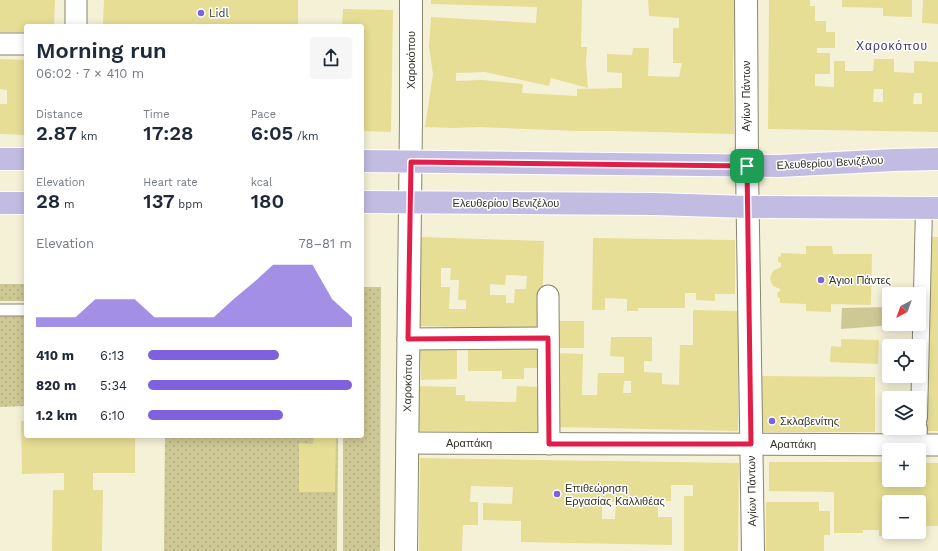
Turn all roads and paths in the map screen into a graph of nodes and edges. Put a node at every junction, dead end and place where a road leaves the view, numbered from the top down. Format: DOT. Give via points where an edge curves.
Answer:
graph roads {
  1 [pos="76,0"];
  2 [pos="411,0"];
  3 [pos="746,0"];
  4 [pos="76,24"];
  5 [pos="0,44"];
  6 [pos="24,44"];
  7 [pos="0,159"];
  8 [pos="24,159"];
  9 [pos="938,159"];
  10 [pos="364,161"];
  11 [pos="411,162"];
  12 [pos="747,166"];
  13 [pos="364,202"];
  14 [pos="410,202"];
  15 [pos="0,203"];
  16 [pos="24,203"];
  17 [pos="748,207"];
  18 [pos="931,208"];
  19 [pos="548,296"];
  20 [pos="0,310"];
  21 [pos="24,310"];
  22 [pos="548,338"];
  23 [pos="408,339"];
  24 [pos="921,391"];
  25 [pos="925,439"];
  26 [pos="407,443"];
  27 [pos="549,444"];
  28 [pos="751,444"];
  29 [pos="406,551"];
  30 [pos="753,551"];
  1 -- 4 [label="street"];
  2 -- 11 [label="street, Χαροκόπου"];
  3 -- 12 [label="street, Αγίων Πάντων"];
  5 -- 6 [label="street"];
  7 -- 8 [label="main road"];
  9 -- 12 [label="main road, Ελευθερίου Βενιζέλου"];
  10 -- 11 [label="main road, Ελευθερίου Βενιζέλου"];
  11 -- 12 [label="main road, Ελευθερίου Βενιζέλου"];
  11 -- 14 [label="street, Χαροκόπου"];
  12 -- 17 [label="street, Αγίων Πάντων"];
  13 -- 14 [label="main road, Ελευθερίου Βενιζέλου"];
  14 -- 17 [label="main road, Ελευθερίου Βενιζέλου"];
  14 -- 23 [label="street, Χαροκόπου"];
  15 -- 16 [label="main road"];
  17 -- 18 [label="main road, Ελευθερίου Βενιζέλου"];
  17 -- 28 [label="street, Αγίων Πάντων"];
  18 -- 24 [label="street"];
  19 -- 22 [label="street"];
  20 -- 21 [label="lane"];
  22 -- 23 [label="street"];
  22 -- 27 [label="street"];
  23 -- 26 [label="street, Χαροκόπου"];
  25 -- 28 [label="street, Αραπάκη"];
  26 -- 27 [label="street, Αραπάκη"];
  26 -- 29 [label="street, Χαροκόπου"];
  27 -- 28 [label="street, Αραπάκη"];
  28 -- 30 [label="street, Αγίων Πάντων"];
}
